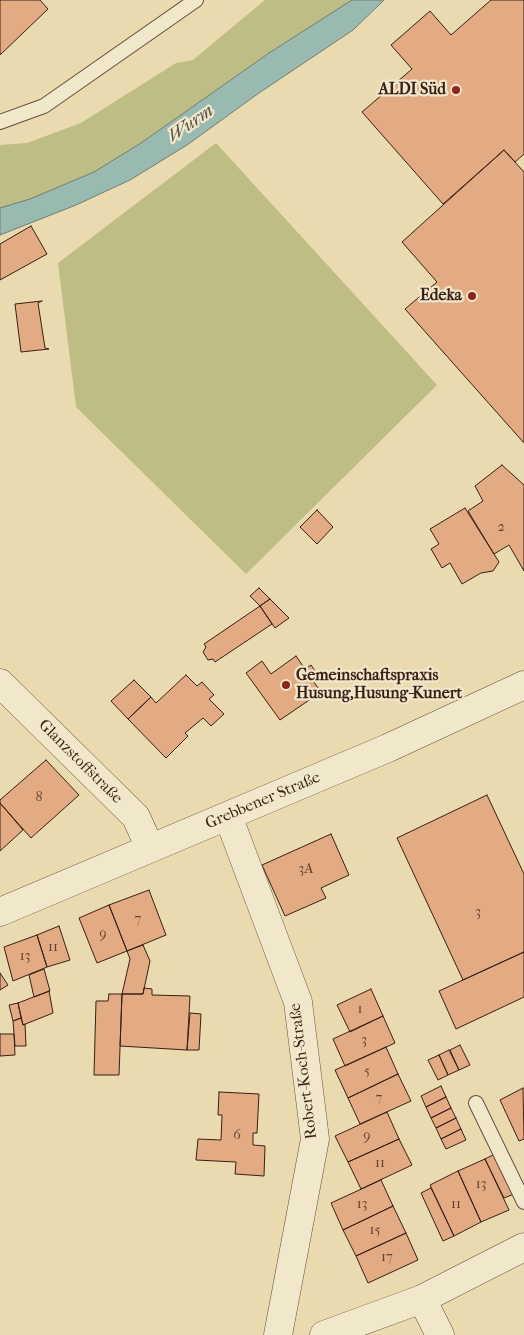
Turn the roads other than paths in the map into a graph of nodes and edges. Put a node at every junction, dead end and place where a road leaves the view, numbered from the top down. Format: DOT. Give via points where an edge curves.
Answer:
graph roads {
  1 [pos="196,0"];
  2 [pos="0,122"];
  3 [pos="0,683"];
  4 [pos="524,685"];
  5 [pos="228,816"];
  6 [pos="150,848"];
  7 [pos="0,912"];
  8 [pos="476,1103"];
  9 [pos="524,1202"];
  10 [pos="524,1247"];
  11 [pos="422,1299"];
  12 [pos="278,1335"];
  13 [pos="324,1335"];
  14 [pos="440,1335"];
  1 -- 2 [label="lane" via="44,106"];
  3 -- 6 [label="street, Glanzstoffstraße" via="136,817"];
  4 -- 5 [label="street, Grebbener Straße" via="388,748"];
  5 -- 6 [label="street, Grebbener Straße"];
  5 -- 12 [label="street, Robert-Koch-Straße" via="298,1002 315,1139"];
  6 -- 7 [label="street, Grebbener Straße"];
  8 -- 9 [label="lane"];
  10 -- 11 [label="street"];
  11 -- 13 [label="street"];
  11 -- 14 [label="street"];
}
